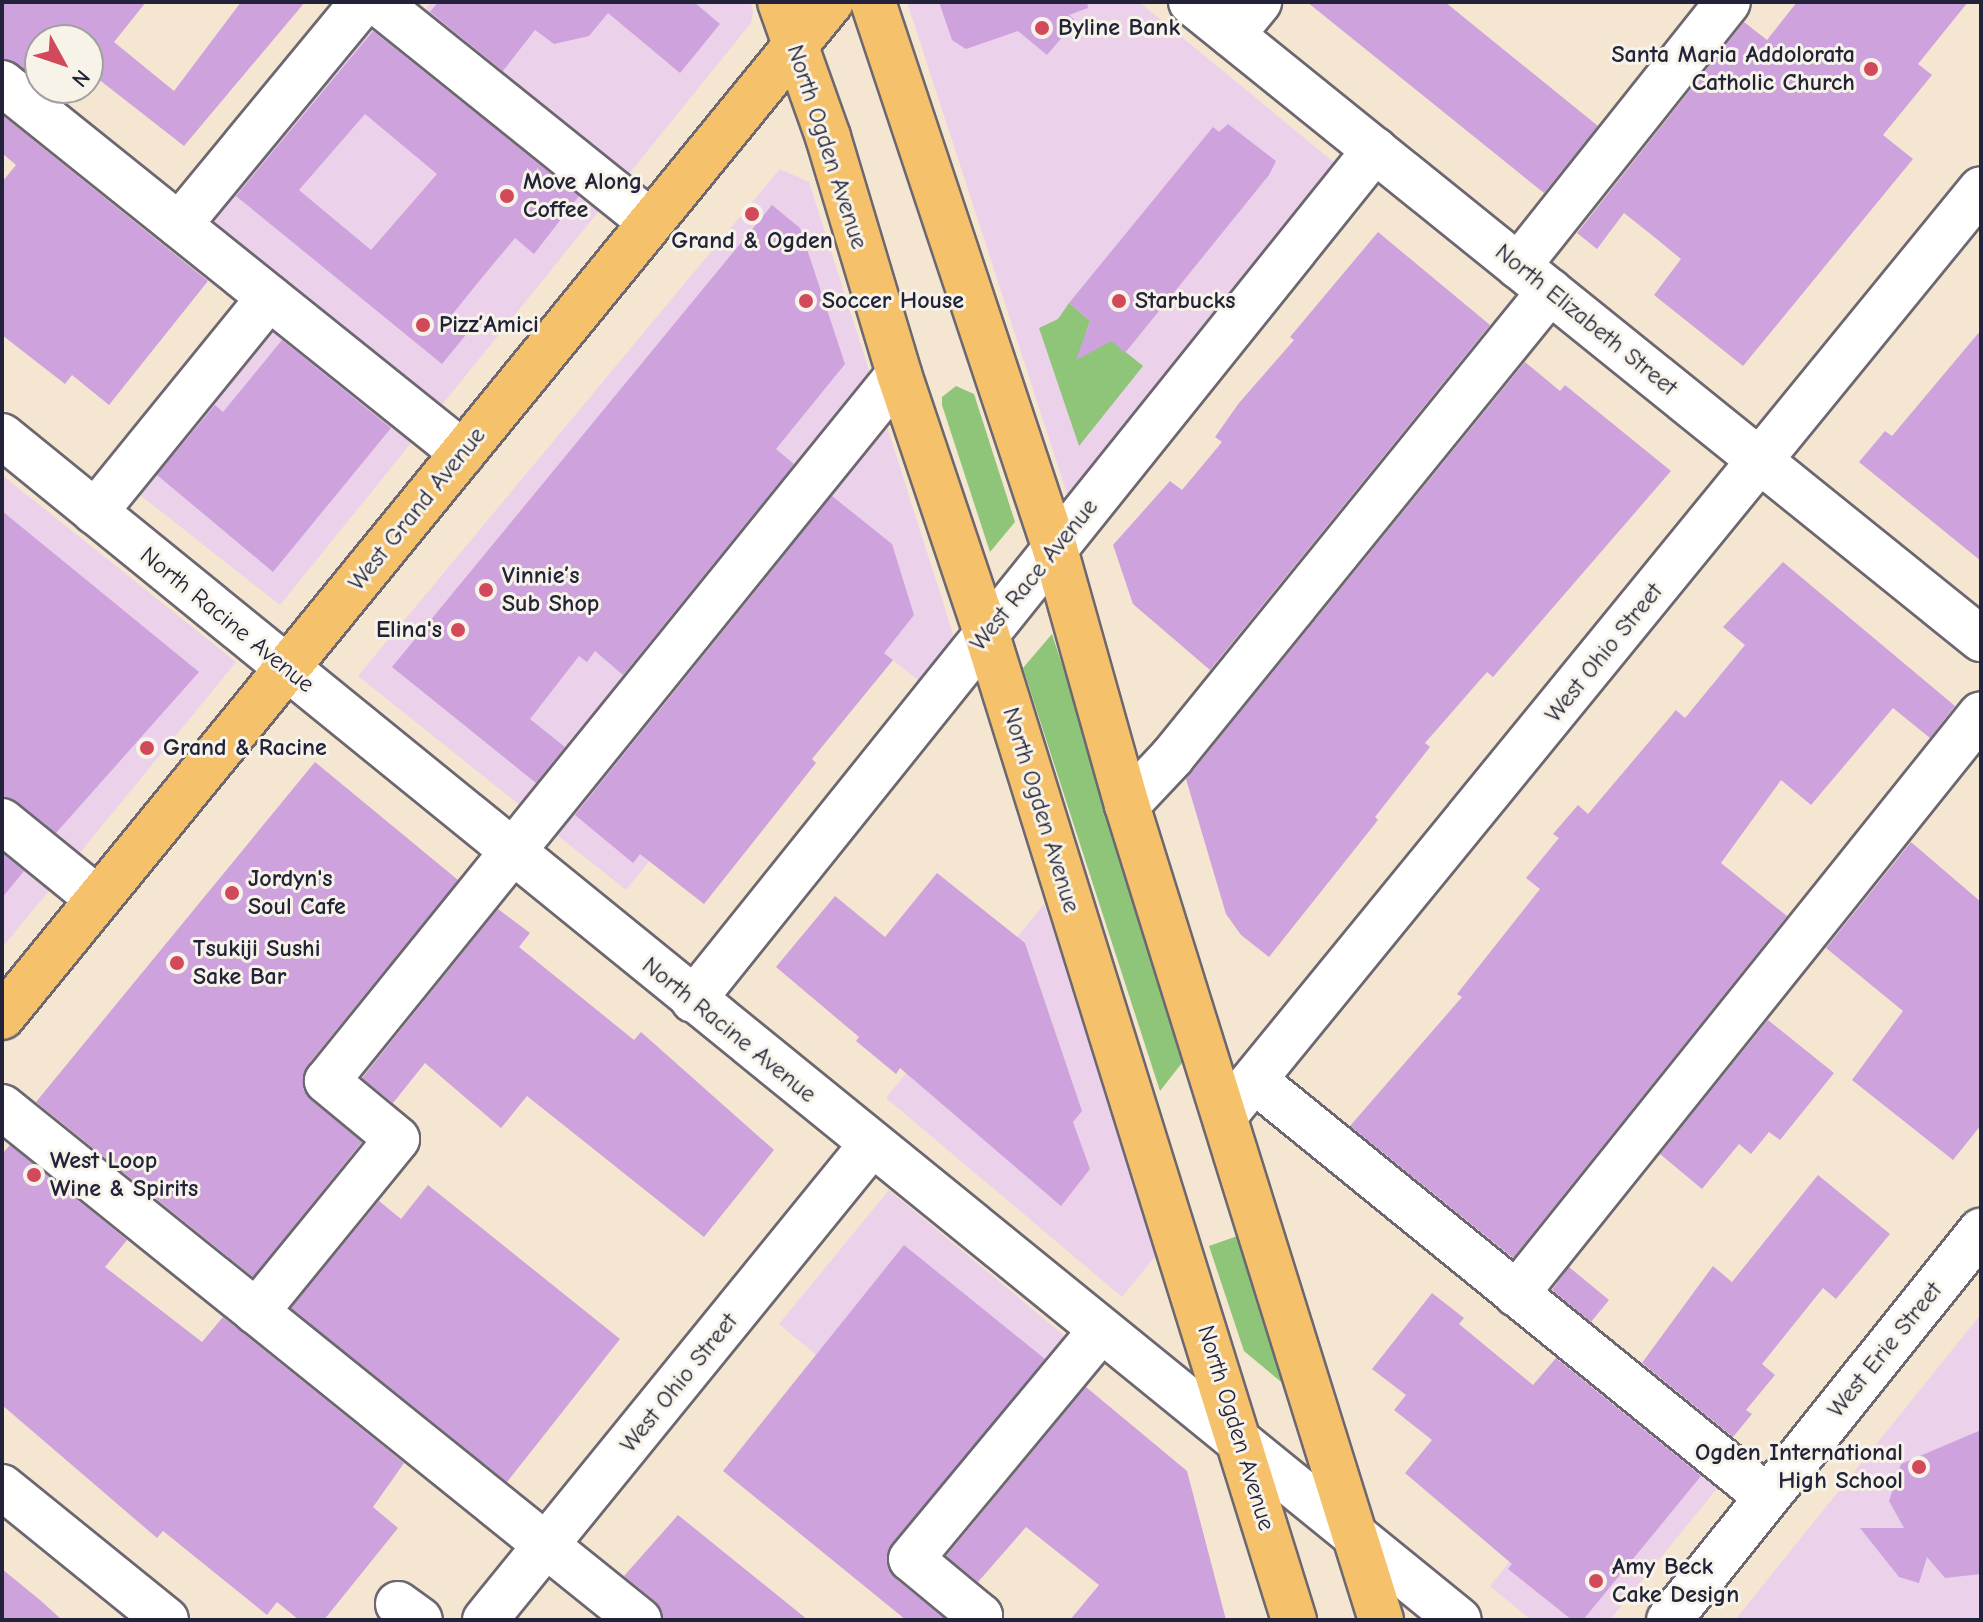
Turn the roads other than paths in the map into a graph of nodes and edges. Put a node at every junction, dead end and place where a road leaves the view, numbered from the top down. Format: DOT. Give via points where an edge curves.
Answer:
graph roads {
  1 [pos="363,2"];
  2 [pos="377,2"];
  3 [pos="780,2"];
  4 [pos="831,2"];
  5 [pos="873,2"];
  6 [pos="1191,2"];
  7 [pos="1259,2"];
  8 [pos="1728,2"];
  9 [pos="1232,35"];
  10 [pos="794,48"];
  11 [pos="2,83"];
  12 [pos="1375,150"];
  13 [pos="1981,189"];
  14 [pos="651,222"];
  15 [pos="179,225"];
  16 [pos="1534,278"];
  17 [pos="269,298"];
  18 [pos="899,374"];
  19 [pos="2,436"];
  20 [pos="463,453"];
  21 [pos="1760,460"];
  22 [pos="95,512"];
  23 [pos="1055,549"];
  24 [pos="987,635"];
  25 [pos="1981,639"];
  26 [pos="286,669"];
  27 [pos="1981,714"];
  28 [pos="1127,805"];
  29 [pos="2,821"];
  30 [pos="512,853"];
  31 [pos="98,899"];
  32 [pos="693,1000"];
  33 [pos="2,1017"];
  34 [pos="1254,1080"];
  35 [pos="2,1107"];
  36 [pos="1225,1115"];
  37 [pos="871,1145"];
  38 [pos="1981,1230"];
  39 [pos="1516,1294"];
  40 [pos="256,1312"];
  41 [pos="1100,1331"];
  42 [pos="1242,1447"];
  43 [pos="4,1492"];
  44 [pos="1767,1497"];
  45 [pos="1353,1536"];
  46 [pos="547,1546"];
  47 [pos="140,1612"];
  48 [pos="485,1620"];
  49 [pos="639,1620"];
  50 [pos="977,1620"];
  51 [pos="1294,1620"];
  52 [pos="1381,1620"];
  53 [pos="1459,1620"];
  54 [pos="1669,1620"];
  1 -- 15 [label="street"];
  2 -- 14 [label="street"];
  3 -- 10 [label="main road, North Ogden Avenue"];
  4 -- 10 [label="main road, West Grand Avenue"];
  5 -- 23 [label="main road"];
  6 -- 9 [label="street, North Elizabeth Street"];
  7 -- 9 [label="street"];
  8 -- 16 [label="street"];
  9 -- 12 [label="street, North Elizabeth Street"];
  10 -- 14 [label="main road, West Grand Avenue"];
  10 -- 18 [label="main road, North Ogden Avenue" via="828,137"];
  11 -- 15 [label="street"];
  12 -- 16 [label="street, North Elizabeth Street"];
  12 -- 23 [label="street, West Race Avenue"];
  13 -- 21 [label="street, West Ohio Street"];
  14 -- 20 [label="main road, West Grand Avenue"];
  15 -- 17 [label="street"];
  16 -- 21 [label="street, North Elizabeth Street"];
  16 -- 28 [label="street" via="1172,757"];
  17 -- 20 [label="street"];
  17 -- 22 [label="street"];
  18 -- 24 [label="main road, North Ogden Avenue"];
  18 -- 30 [label="street"];
  19 -- 22 [label="street, North Racine Avenue"];
  20 -- 26 [label="main road, West Grand Avenue"];
  21 -- 25 [label="street, North Elizabeth Street"];
  21 -- 34 [label="street, West Ohio Street"];
  22 -- 26 [label="street, North Racine Avenue"];
  23 -- 24 [label="street, West Race Avenue"];
  23 -- 28 [label="main road"];
  24 -- 32 [label="street, West Race Avenue"];
  24 -- 42 [label="main road, North Ogden Avenue"];
  26 -- 30 [label="street, North Racine Avenue"];
  26 -- 31 [label="main road, West Grand Avenue"];
  27 -- 39 [label="street"];
  28 -- 36 [label="main road"];
  29 -- 31 [label="street"];
  30 -- 32 [label="street, North Racine Avenue"];
  30 -- 40 [label="street" via="327,1081 397,1139"];
  31 -- 33 [label="main road, West Grand Avenue"];
  32 -- 37 [label="street, North Racine Avenue"];
  34 -- 36 [label="street, West Ohio Street"];
  34 -- 39 [label="street"];
  35 -- 40 [label="street"];
  36 -- 45 [label="main road"];
  37 -- 41 [label="street, North Racine Avenue"];
  37 -- 46 [label="street, West Ohio Street"];
  38 -- 44 [label="street, West Erie Street"];
  39 -- 44 [label="street"];
  40 -- 46 [label="street"];
  41 -- 42 [label="street, North Racine Avenue"];
  41 -- 50 [label="street" via="911,1559 980,1616"];
  42 -- 45 [label="street, North Racine Avenue"];
  42 -- 51 [label="main road, North Ogden Avenue"];
  43 -- 47 [label="street"];
  44 -- 54 [label="street, West Erie Street"];
  45 -- 52 [label="main road"];
  45 -- 53 [label="street, North Racine Avenue"];
  46 -- 48 [label="street, West Ohio Street"];
  46 -- 49 [label="street"];
}
